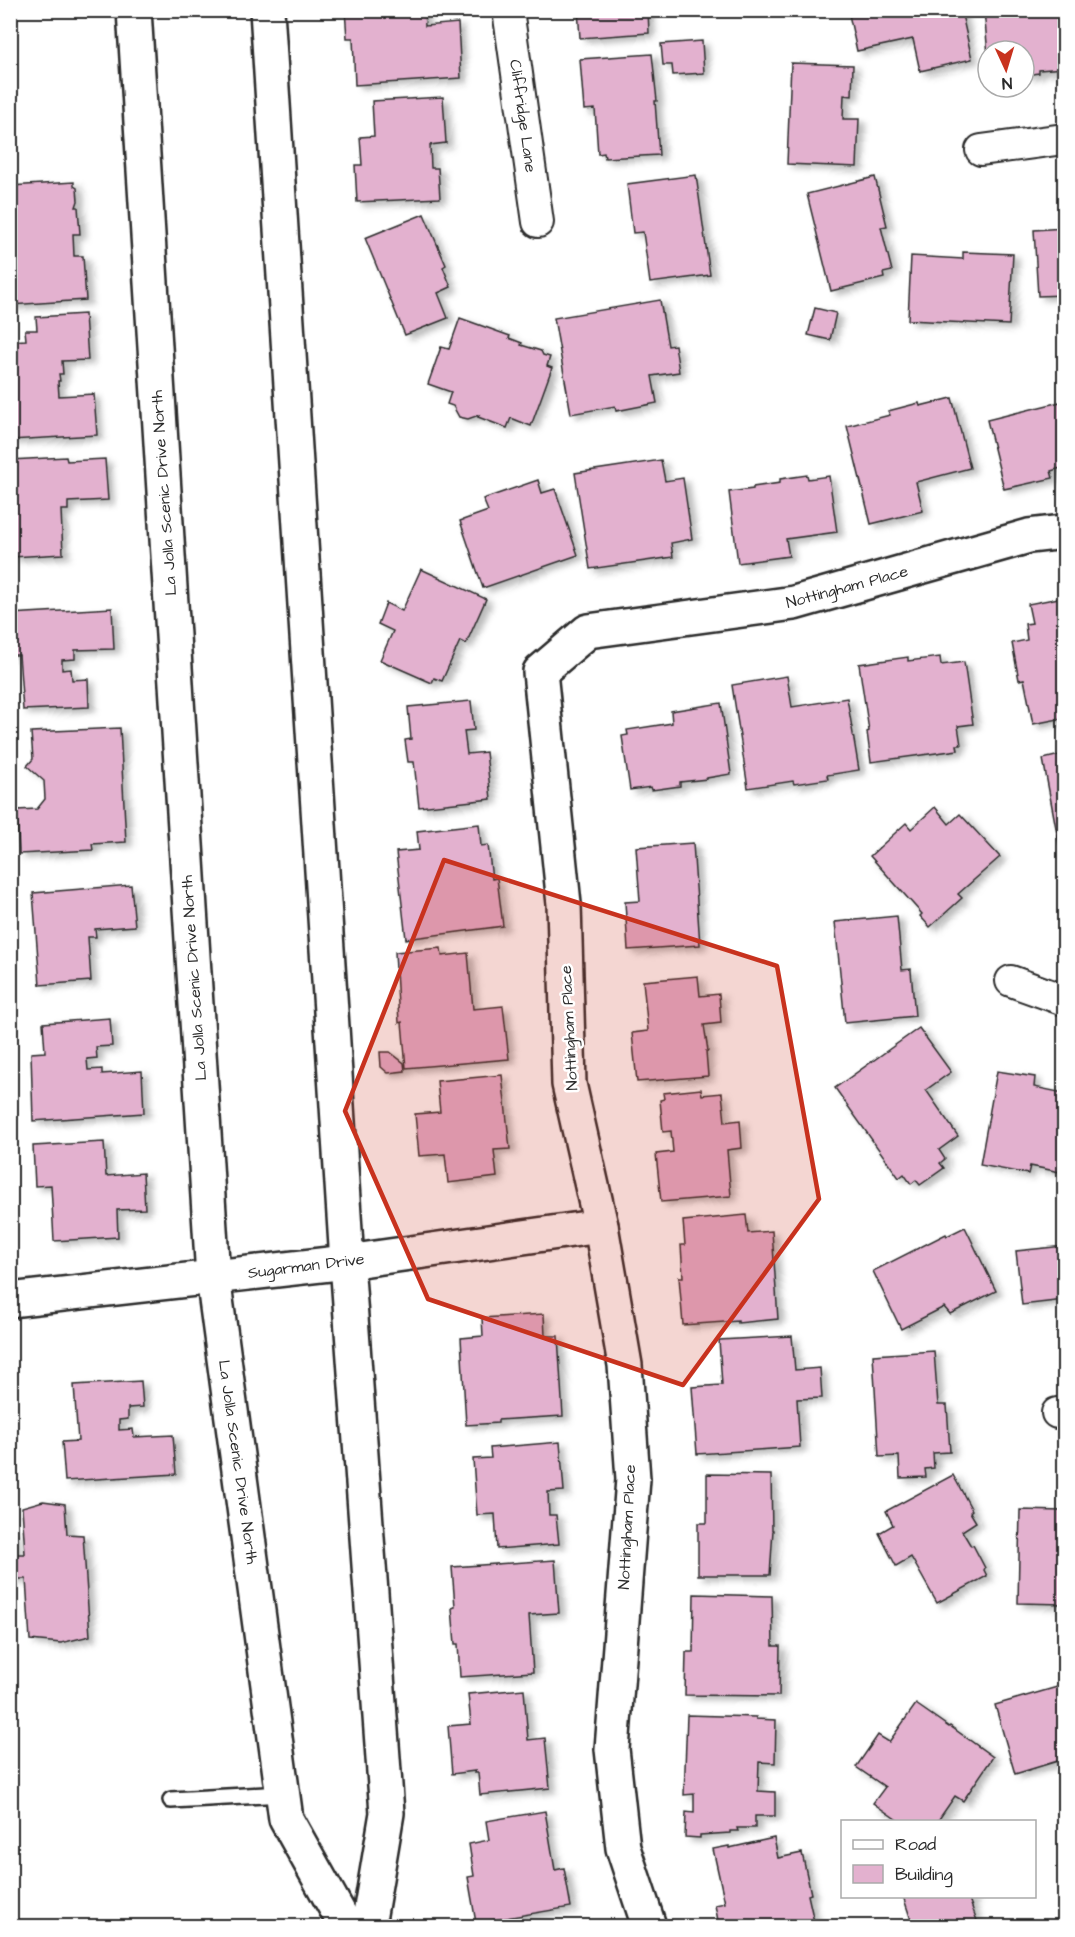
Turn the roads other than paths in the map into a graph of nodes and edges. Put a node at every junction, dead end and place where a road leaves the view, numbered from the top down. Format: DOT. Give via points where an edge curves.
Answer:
graph roads {
  1 [pos="134,10"];
  2 [pos="267,10"];
  3 [pos="508,10"];
  4 [pos="1065,139"];
  5 [pos="981,150"];
  6 [pos="538,222"];
  7 [pos="1065,532"];
  8 [pos="1011,981"];
  9 [pos="1065,1000"];
  10 [pos="601,1226"];
  11 [pos="347,1262"];
  12 [pos="213,1277"];
  13 [pos="10,1300"];
  14 [pos="283,1794"];
  15 [pos="171,1800"];
  16 [pos="346,1926"];
  17 [pos="368,1926"];
  18 [pos="649,1926"];
  1 -- 12 [label="main road, La Jolla Scenic Drive North"];
  2 -- 11 [label="main road"];
  3 -- 6 [label="street, Cliffridge Lane"];
  4 -- 5 [label="street"];
  7 -- 10 [label="main road, Nottingham Place" via="1029,536 794,603 588,631 540,672 564,904 569,1084"];
  8 -- 9 [label="street"];
  10 -- 11 [label="main road, Sugarman Drive"];
  10 -- 18 [label="main road, Nottingham Place" via="625,1365 633,1479 612,1749 623,1848"];
  11 -- 12 [label="main road, Sugarman Drive"];
  11 -- 17 [label="main road" via="387,1813"];
  12 -- 13 [label="main road, Sugarman Drive"];
  12 -- 14 [label="main road, La Jolla Scenic Drive North"];
  14 -- 15 [label="lane"];
  14 -- 16 [label="main road, La Jolla Scenic Drive North" via="286,1819"];
}
